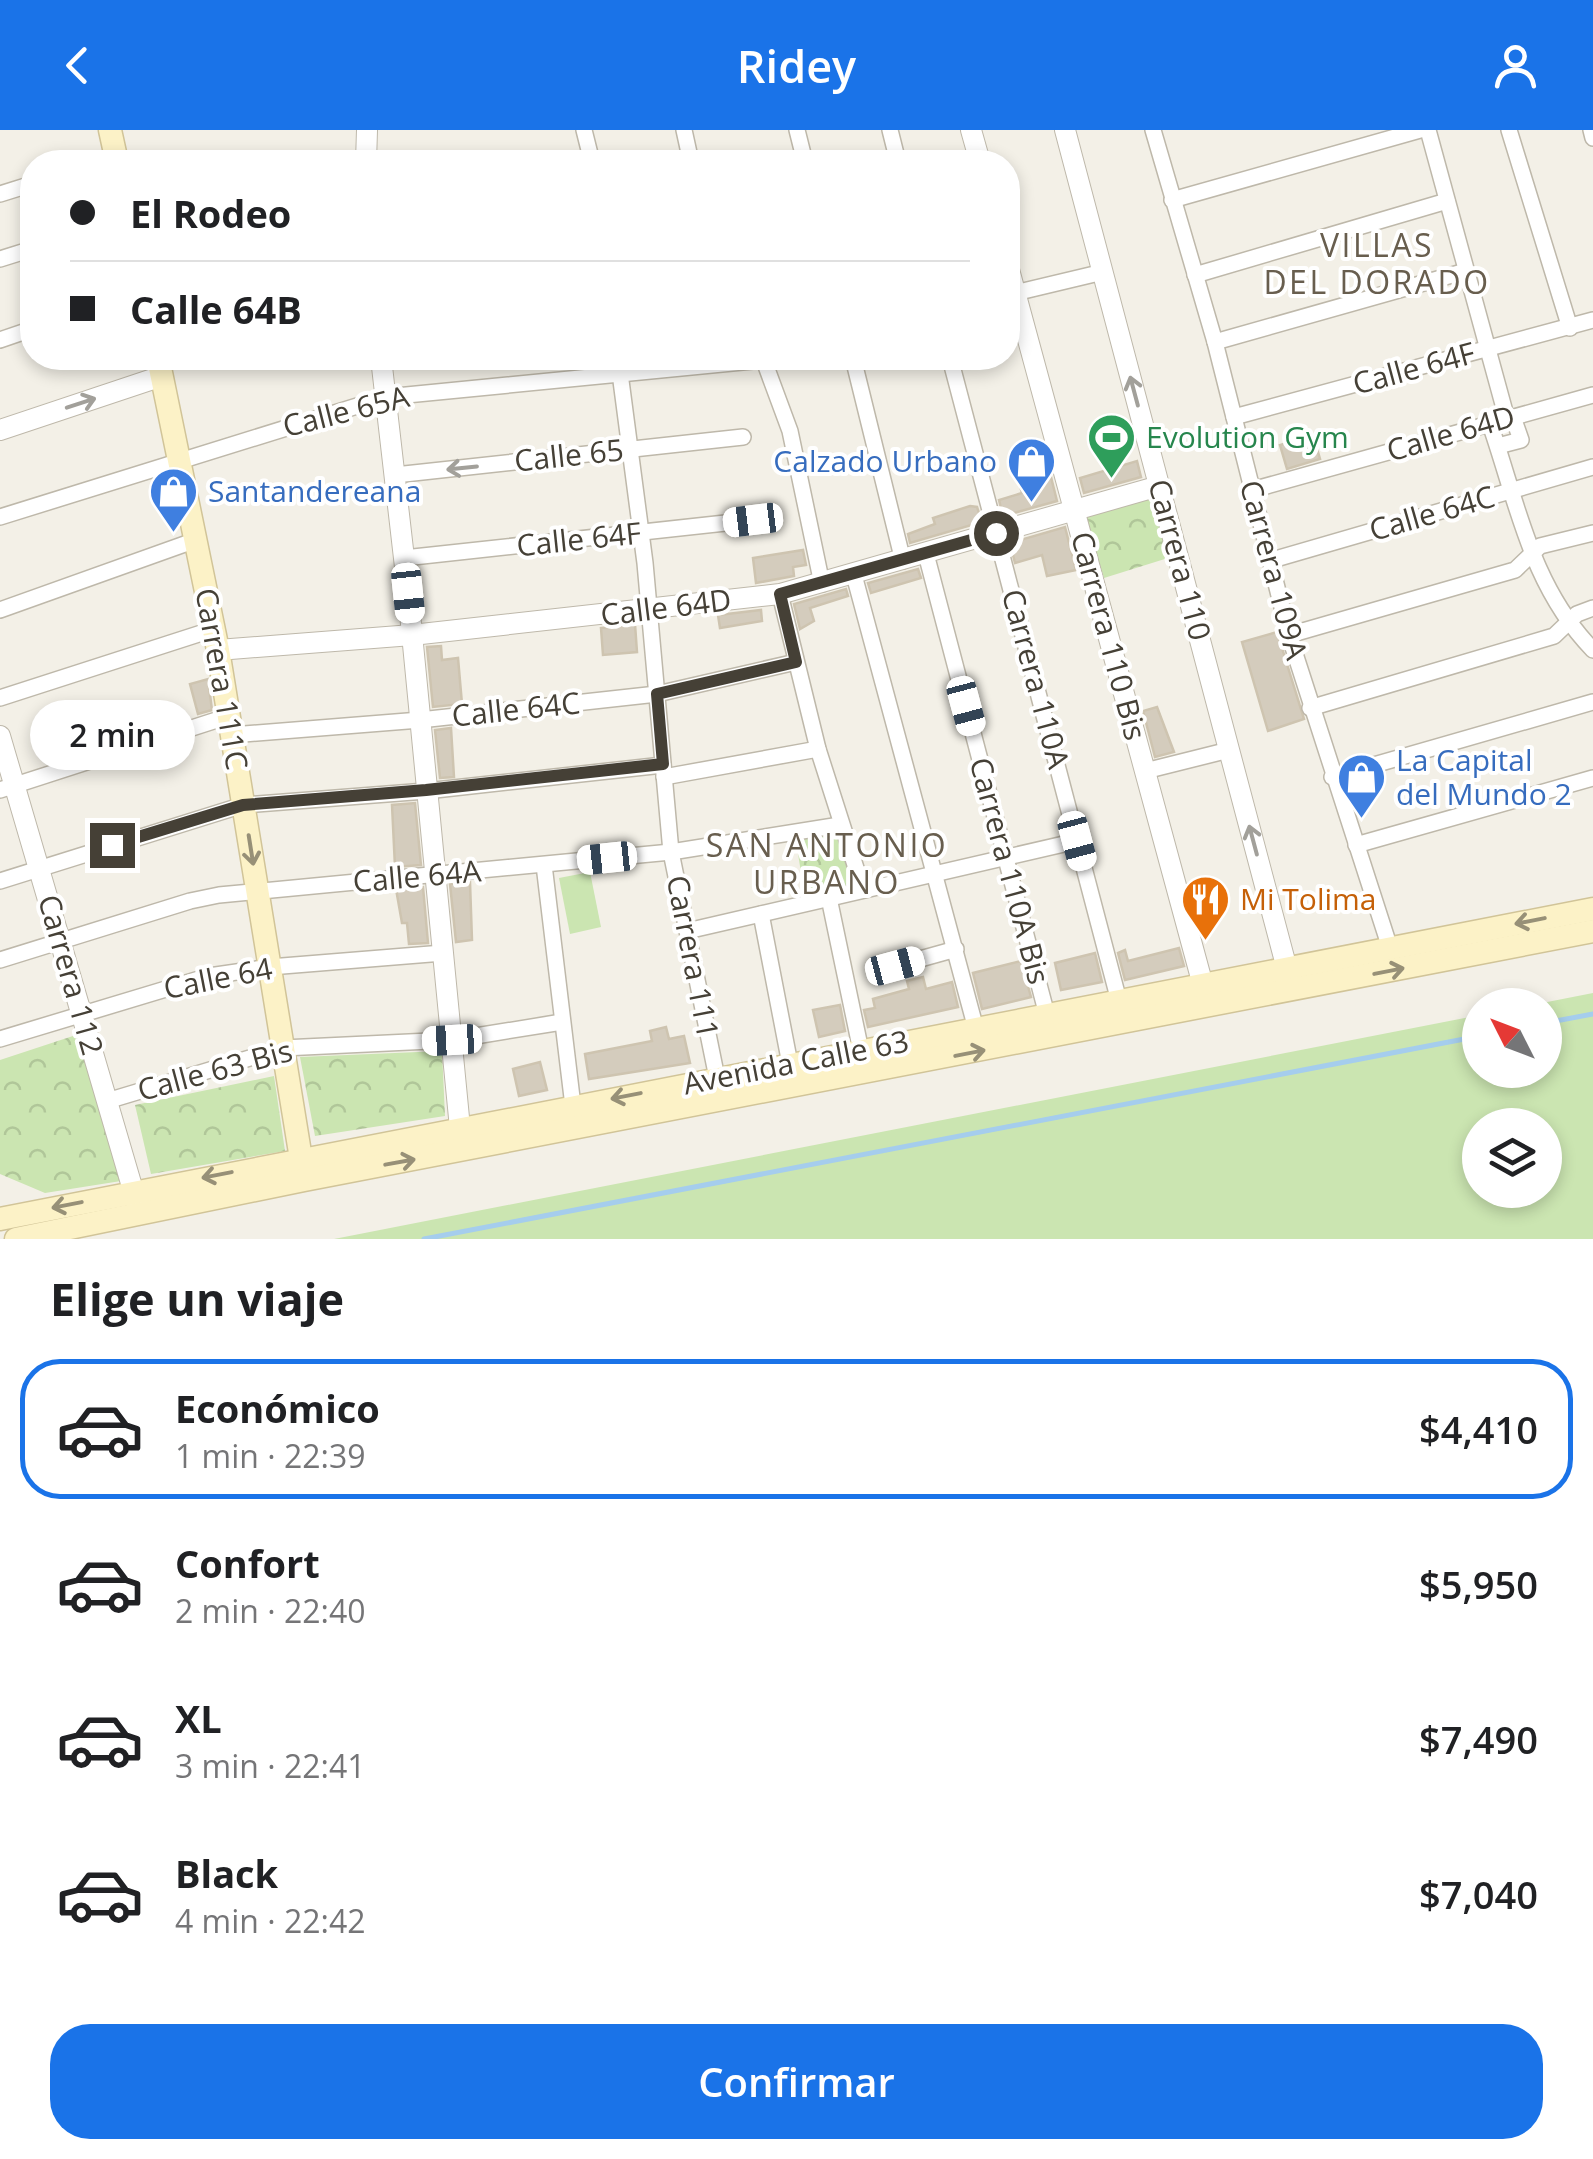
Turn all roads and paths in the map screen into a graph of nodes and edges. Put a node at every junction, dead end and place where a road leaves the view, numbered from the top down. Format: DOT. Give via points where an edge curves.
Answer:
graph roads {
  1 [pos="1065,130"];
  2 [pos="1153,130"];
  3 [pos="1420,130"];
  4 [pos="1428,130"];
  5 [pos="1509,130"];
  6 [pos="1590,130"];
  7 [pos="1593,138"];
  8 [pos="1172,200"];
  9 [pos="1447,201"];
  10 [pos="1466,271"];
  11 [pos="1102,272"];
  12 [pos="1195,275"];
  13 [pos="1020,292"];
  14 [pos="1020,311"];
  15 [pos="1593,320"];
  16 [pos="1570,328"];
  17 [pos="1215,342"];
  18 [pos="1487,350"];
  19 [pos="152,370"];
  20 [pos="161,370"];
  21 [pos="383,370"];
  22 [pos="588,370"];
  23 [pos="618,370"];
  24 [pos="768,370"];
  25 [pos="856,370"];
  26 [pos="953,370"];
  27 [pos="1593,395"];
  28 [pos="386,397"];
  29 [pos="1234,417"];
  30 [pos="1510,418"];
  31 [pos="1490,424"];
  32 [pos="0,430"];
  33 [pos="744,437"];
  34 [pos="1498,446"];
  35 [pos="628,449"];
  36 [pos="179,458"];
  37 [pos="1593,467"];
  38 [pos="395,475"];
  39 [pos="1159,486"];
  40 [pos="1252,490"];
  41 [pos="1512,490"];
  42 [pos="1074,510"];
  43 [pos="0,517"];
  44 [pos="753,520"];
  45 [pos="996,533"];
  46 [pos="1593,533"];
  47 [pos="640,534"];
  48 [pos="196,540"];
  49 [pos="926,554"];
  50 [pos="1530,556"];
  51 [pos="404,558"];
  52 [pos="903,560"];
  53 [pos="1272,560"];
  54 [pos="854,575"];
  55 [pos="822,584"];
  56 [pos="780,594"];
  57 [pos="1593,608"];
  58 [pos="0,610"];
  59 [pos="649,611"];
  60 [pos="1568,624"];
  61 [pos="412,634"];
  62 [pos="1288,635"];
  63 [pos="216,639"];
  64 [pos="1593,650"];
  65 [pos="796,662"];
  66 [pos="657,694"];
  67 [pos="0,698"];
  68 [pos="1593,702"];
  69 [pos="1310,708"];
  70 [pos="420,720"];
  71 [pos="230,726"];
  72 [pos="0,736"];
  73 [pos="818,749"];
  74 [pos="1229,750"];
  75 [pos="1145,770"];
  76 [pos="664,771"];
  77 [pos="1332,777"];
  78 [pos="1593,778"];
  79 [pos="7,788"];
  80 [pos="426,790"];
  81 [pos="243,805"];
  82 [pos="840,824"];
  83 [pos="1077,841"];
  84 [pos="1356,845"];
  85 [pos="671,852"];
  86 [pos="1006,858"];
  87 [pos="544,865"];
  88 [pos="39,869"];
  89 [pos="934,874"];
  90 [pos="435,876"];
  91 [pos="0,882"];
  92 [pos="863,890"];
  93 [pos="257,891"];
  94 [pos="829,898"];
  95 [pos="1593,908"];
  96 [pos="761,914"];
  97 [pos="687,931"];
  98 [pos="1593,931"];
  99 [pos="60,941"];
  100 [pos="1390,948"];
  101 [pos="956,949"];
  102 [pos="443,953"];
  103 [pos="0,960"];
  104 [pos="895,966"];
  105 [pos="270,967"];
  106 [pos="1290,979"];
  107 [pos="1206,996"];
  108 [pos="1120,1001"];
  109 [pos="82,1014"];
  110 [pos="1047,1015"];
  111 [pos="562,1022"];
  112 [pos="976,1028"];
  113 [pos="0,1039"];
  114 [pos="452,1040"];
  115 [pos="283,1048"];
  116 [pos="861,1051"];
  117 [pos="790,1064"];
  118 [pos="717,1078"];
  119 [pos="107,1100"];
  120 [pos="573,1106"];
  121 [pos="460,1128"];
  122 [pos="302,1169"];
  123 [pos="137,1202"];
  124 [pos="0,1218"];
  125 [pos="16,1239"];
  1 -- 11 [label="street, Carrera 110"];
  2 -- 8 [label="street, Carrera 109A"];
  3 -- 8 [label="street"];
  4 -- 9 [label="street"];
  5 -- 16 [label="street"];
  6 -- 7 [label="street"];
  8 -- 12 [label="street, Carrera 109A"];
  9 -- 10 [label="street"];
  9 -- 12 [label="street"];
  10 -- 17 [label="street"];
  10 -- 18 [label="street"];
  11 -- 13 [label="street"];
  39 -- 11 [label="street, Carrera 110, one-way"];
  12 -- 17 [label="street, Carrera 109A"];
  14 -- 42 [label="street, Carrera 110 Bis"];
  15 -- 16 [label="street, Calle 64F"];
  16 -- 18 [label="street, Calle 64F"];
  17 -- 29 [label="street, Carrera 109A"];
  18 -- 29 [label="street, Calle 64F"];
  18 -- 30 [label="street"];
  32 -- 19 [label="street, one-way"];
  20 -- 36 [label="main road, Carrera 111C"];
  21 -- 28 [label="street"];
  22 -- 28 [label="street, Calle 65A"];
  23 -- 35 [label="street, Carrera 111"];
  24 -- 55 [label="street" via="790,431"];
  25 -- 52 [label="street"];
  26 -- 45 [label="street, Carrera 110A"];
  27 -- 30 [label="street, Calle 64D"];
  28 -- 36 [label="street, Calle 65A"];
  28 -- 38 [label="street"];
  29 -- 40 [label="street, Carrera 109A"];
  30 -- 31 [label="street, Calle 64D"];
  30 -- 34 [label="street" via="1521,440"];
  31 -- 34 [label="street"];
  31 -- 40 [label="street, Calle 64D"];
  33 -- 35 [label="street, Calle 65"];
  34 -- 41 [label="street"];
  35 -- 38 [label="street, Calle 65, one-way"];
  35 -- 47 [label="street, Carrera 111"];
  36 -- 43 [label="street, Calle 65A"];
  36 -- 48 [label="main road, Carrera 111C"];
  37 -- 41 [label="street, Calle 64C"];
  38 -- 51 [label="street"];
  39 -- 42 [label="street, Calle 64D"];
  39 -- 74 [label="street, Carrera 110"];
  40 -- 53 [label="street, Carrera 109A"];
  41 -- 50 [label="street"];
  41 -- 53 [label="street, Calle 64C"];
  42 -- 45 [label="street, Calle 64D"];
  42 -- 75 [label="street, Carrera 110 Bis"];
  44 -- 47 [label="street, Calle 64F"];
  45 -- 49 [label="street, Calle 64D"];
  45 -- 83 [label="street, Carrera 110A"];
  46 -- 50 [label="street" via="1540,546"];
  47 -- 51 [label="street, Calle 64F"];
  47 -- 59 [label="street, Carrera 111"];
  48 -- 58 [label="street"];
  48 -- 63 [label="main road, Carrera 111C"];
  49 -- 52 [label="street, Calle 64D"];
  49 -- 86 [label="street, Carrera 110A Bis"];
  50 -- 60 [label="street"];
  50 -- 62 [label="street" via="1515,570"];
  51 -- 61 [label="street"];
  52 -- 54 [label="street, Calle 64D"];
  53 -- 62 [label="street, Carrera 109A"];
  54 -- 55 [label="street, Calle 64D"];
  54 -- 89 [label="street"];
  55 -- 56 [label="street, Calle 64D"];
  56 -- 59 [label="street, Calle 64D"];
  56 -- 65 [label="street"];
  57 -- 60 [label="street"];
  59 -- 61 [label="street, Calle 64D"];
  59 -- 66 [label="street, Carrera 111"];
  60 -- 64 [label="street"];
  60 -- 69 [label="street" via="1554,636"];
  61 -- 63 [label="street, Calle 64D"];
  61 -- 70 [label="street"];
  62 -- 69 [label="street, Carrera 109A"];
  63 -- 67 [label="street, Calle 64D"];
  63 -- 71 [label="main road, Carrera 111C"];
  65 -- 66 [label="street, Calle 64C"];
  65 -- 73 [label="street"];
  66 -- 70 [label="street, Calle 64C"];
  66 -- 76 [label="street, Carrera 111"];
  68 -- 77 [label="street"];
  69 -- 77 [label="street, Carrera 109A"];
  70 -- 71 [label="street, Calle 64C"];
  70 -- 80 [label="street"];
  71 -- 79 [label="street, Calle 64C"];
  71 -- 81 [label="main road, Carrera 111C"];
  72 -- 79 [label="street, Carrera 112"];
  73 -- 76 [label="street"];
  73 -- 82 [label="street"];
  74 -- 75 [label="street"];
  106 -- 74 [label="street, Carrera 110, one-way"];
  75 -- 107 [label="street, Carrera 110 Bis"];
  76 -- 80 [label="street"];
  76 -- 85 [label="street, Carrera 111"];
  77 -- 84 [label="street, Carrera 109A"];
  78 -- 84 [label="street"];
  79 -- 88 [label="street, Carrera 112"];
  80 -- 81 [label="street"];
  80 -- 90 [label="street"];
  81 -- 88 [label="street"];
  81 -- 93 [label="main road, Carrera 111C, one-way"];
  82 -- 85 [label="street, Calle 64A"];
  82 -- 92 [label="street"];
  83 -- 86 [label="street"];
  83 -- 108 [label="street, Carrera 110A"];
  84 -- 100 [label="street, Carrera 109A"];
  85 -- 87 [label="street, Calle 64A"];
  85 -- 97 [label="street, Carrera 111"];
  86 -- 89 [label="street"];
  86 -- 110 [label="street, Carrera 110A Bis"];
  87 -- 90 [label="street, Calle 64A"];
  87 -- 111 [label="street"];
  88 -- 91 [label="street"];
  88 -- 99 [label="street, Carrera 112"];
  89 -- 92 [label="street"];
  89 -- 101 [label="street"];
  90 -- 93 [label="street, Calle 64A"];
  90 -- 102 [label="street"];
  92 -- 94 [label="street"];
  93 -- 99 [label="street, Calle 64A" via="190,900"];
  93 -- 105 [label="main road, Carrera 111C"];
  94 -- 96 [label="street"];
  94 -- 116 [label="street"];
  95 -- 100 [label="main road, Avenida Calle 63, one-way"];
  96 -- 97 [label="street"];
  96 -- 117 [label="street"];
  97 -- 118 [label="street, Carrera 111"];
  106 -- 98 [label="main road, Avenida Calle 63, one-way"];
  99 -- 103 [label="street, Calle 64A"];
  99 -- 109 [label="street, Carrera 112"];
  100 -- 106 [label="main road, Avenida Calle 63"];
  101 -- 104 [label="street"];
  101 -- 112 [label="street"];
  102 -- 105 [label="street, Calle 64"];
  102 -- 114 [label="street"];
  105 -- 109 [label="street, Calle 64" via="209,976"];
  105 -- 115 [label="main road, Carrera 111C"];
  106 -- 107 [label="main road, Avenida Calle 63"];
  107 -- 108 [label="main road, Avenida Calle 63"];
  122 -- 107 [label="main road, Avenida Calle 63, one-way"];
  108 -- 110 [label="main road, Avenida Calle 63"];
  109 -- 113 [label="street, Calle 64"];
  109 -- 119 [label="street, Carrera 112"];
  110 -- 112 [label="main road, Avenida Calle 63"];
  111 -- 114 [label="street, Calle 63 Bis"];
  111 -- 120 [label="street"];
  112 -- 116 [label="main road, Avenida Calle 63"];
  114 -- 115 [label="street, Calle 63 Bis"];
  114 -- 121 [label="street"];
  115 -- 119 [label="street, Calle 63 Bis"];
  115 -- 122 [label="main road, Carrera 111C"];
  116 -- 117 [label="main road, Avenida Calle 63"];
  117 -- 118 [label="main road, Avenida Calle 63"];
  118 -- 120 [label="main road, Avenida Calle 63, one-way"];
  119 -- 123 [label="street, Carrera 112"];
  120 -- 121 [label="main road, Avenida Calle 63"];
  121 -- 122 [label="main road, Avenida Calle 63"];
  122 -- 123 [label="main road, Avenida Calle 63"];
  123 -- 124 [label="main road, Avenida Calle 63, one-way"];
  123 -- 125 [label="main road, Avenida Calle 63"];
}
